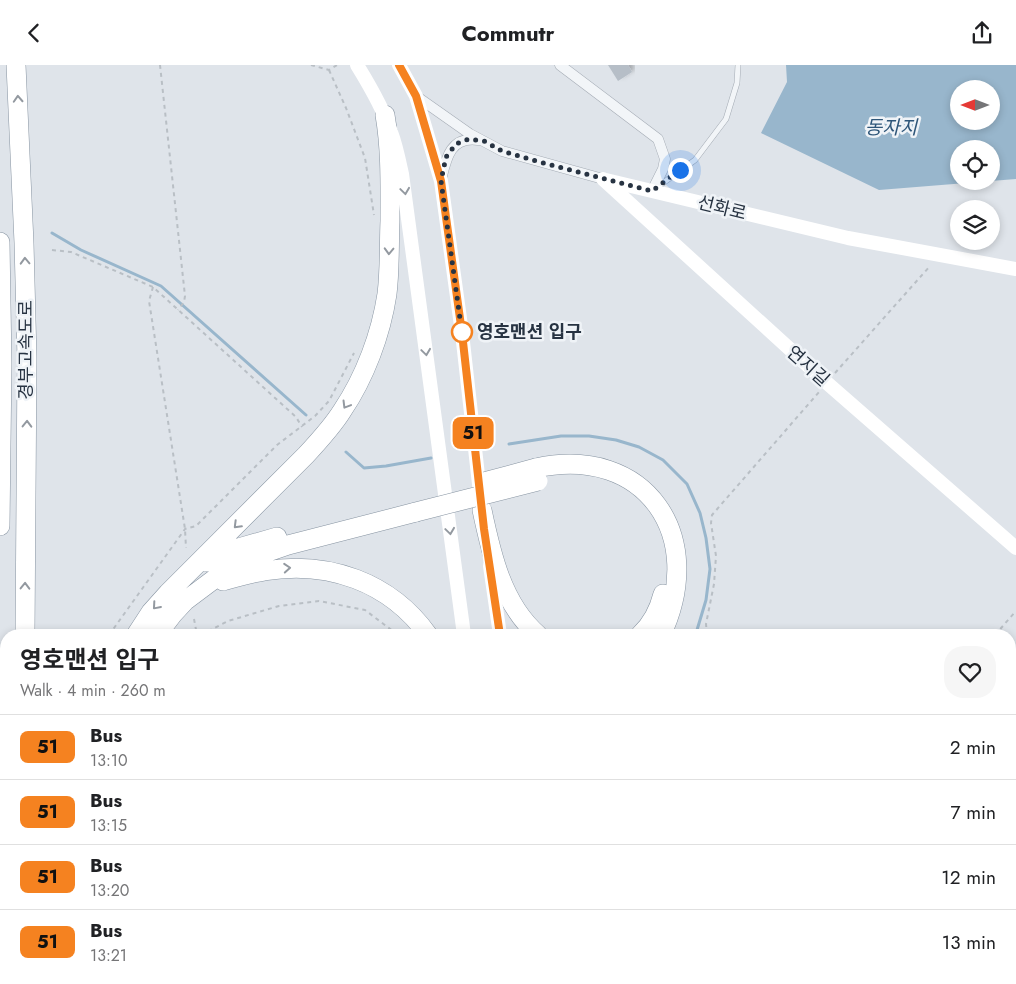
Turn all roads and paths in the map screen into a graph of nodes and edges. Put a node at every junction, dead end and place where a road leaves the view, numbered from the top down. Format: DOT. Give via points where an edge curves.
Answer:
graph roads {
  1 [pos="16,65"];
  2 [pos="160,65"];
  3 [pos="311,65"];
  4 [pos="337,65"];
  5 [pos="357,65"];
  6 [pos="560,65"];
  7 [pos="738,65"];
  8 [pos="401,66"];
  9 [pos="329,71"];
  10 [pos="416,96"];
  11 [pos="384,115"];
  12 [pos="484,141"];
  13 [pos="603,179"];
  14 [pos="441,181"];
  15 [pos="652,191"];
  16 [pos="375,221"];
  17 [pos="0,242"];
  18 [pos="52,249"];
  19 [pos="939,255"];
  20 [pos="1016,269"];
  21 [pos="152,287"];
  22 [pos="178,310"];
  23 [pos="357,349"];
  24 [pos="827,383"];
  25 [pos="302,427"];
  26 [pos="537,474"];
  27 [pos="415,506"];
  28 [pos="482,510"];
  29 [pos="0,526"];
  30 [pos="185,529"];
  31 [pos="1016,547"];
  32 [pos="186,548"];
  33 [pos="181,580"];
  34 [pos="190,596"];
  35 [pos="1016,611"];
  36 [pos="194,619"];
  37 [pos="25,629"];
  38 [pos="113,629"];
  39 [pos="140,629"];
  40 [pos="162,629"];
  41 [pos="196,629"];
  42 [pos="213,629"];
  43 [pos="390,629"];
  44 [pos="423,629"];
  45 [pos="463,629"];
  46 [pos="499,629"];
  47 [pos="532,629"];
  48 [pos="647,629"];
  49 [pos="664,629"];
  50 [pos="706,629"];
  51 [pos="1000,629"];
  37 -- 1 [label="highway, 경부고속도로, one-way" via="27,332"];
  2 -- 22 [label="path" via="185,296"];
  3 -- 9 [label="path"];
  4 -- 9 [label="path"];
  5 -- 11 [label="main road"];
  6 -- 15 [label="street" via="658,139 665,159"];
  7 -- 15 [label="lane" via="737,83 726,119 695,160"];
  8 -- 10 [label="main road"];
  9 -- 16 [label="path" via="365,158"];
  10 -- 12 [label="street, 선화로"];
  10 -- 14 [label="main road"];
  11 -- 33 [label="highway, one-way" via="390,171 388,283 377,337 362,376 343,410 317,443"];
  11 -- 45 [label="main road, one-way" via="402,174"];
  12 -- 13 [label="street, 선화로" via="502,151"];
  12 -- 14 [label="street" via="469,139 456,144 446,157"];
  13 -- 15 [label="main road, 선화로"];
  13 -- 24 [label="main road, 연지길"];
  14 -- 28 [label="main road"];
  15 -- 19 [label="main road, 선화로" via="848,238"];
  17 -- 29 [label="highway, 경부고속도로"];
  18 -- 21 [label="path" via="71,251"];
  19 -- 20 [label="main road, 선화로"];
  19 -- 24 [label="path"];
  21 -- 22 [label="path"];
  21 -- 30 [label="path" via="149,301"];
  22 -- 25 [label="path" via="296,417"];
  23 -- 25 [label="path" via="329,401"];
  24 -- 31 [label="main road, 연지길"];
  24 -- 50 [label="path" via="712,515 716,556"];
  25 -- 30 [label="path" via="277,445 196,526"];
  26 -- 27 [label="highway, bridge"];
  26 -- 48 [label="highway" via="605,482 634,498 653,519 665,553 665,577 658,610"];
  26 -- 49 [label="highway" via="552,465 601,468 628,479 656,503 670,527 677,557 674,598"];
  27 -- 33 [label="highway" via="235,549 205,562"];
  27 -- 34 [label="highway" via="262,554 231,568"];
  28 -- 46 [label="main road"];
  28 -- 47 [label="highway" via="501,580 522,618"];
  30 -- 32 [label="path"];
  30 -- 38 [label="path"];
  33 -- 39 [label="highway, one-way"];
  34 -- 40 [label="highway"];
  34 -- 44 [label="highway, one-way" via="223,581 265,570 326,570 381,591"];
  35 -- 51 [label="path"];
  36 -- 41 [label="path"];
  42 -- 43 [label="path" via="228,621 279,606 319,601 365,610"];
}
